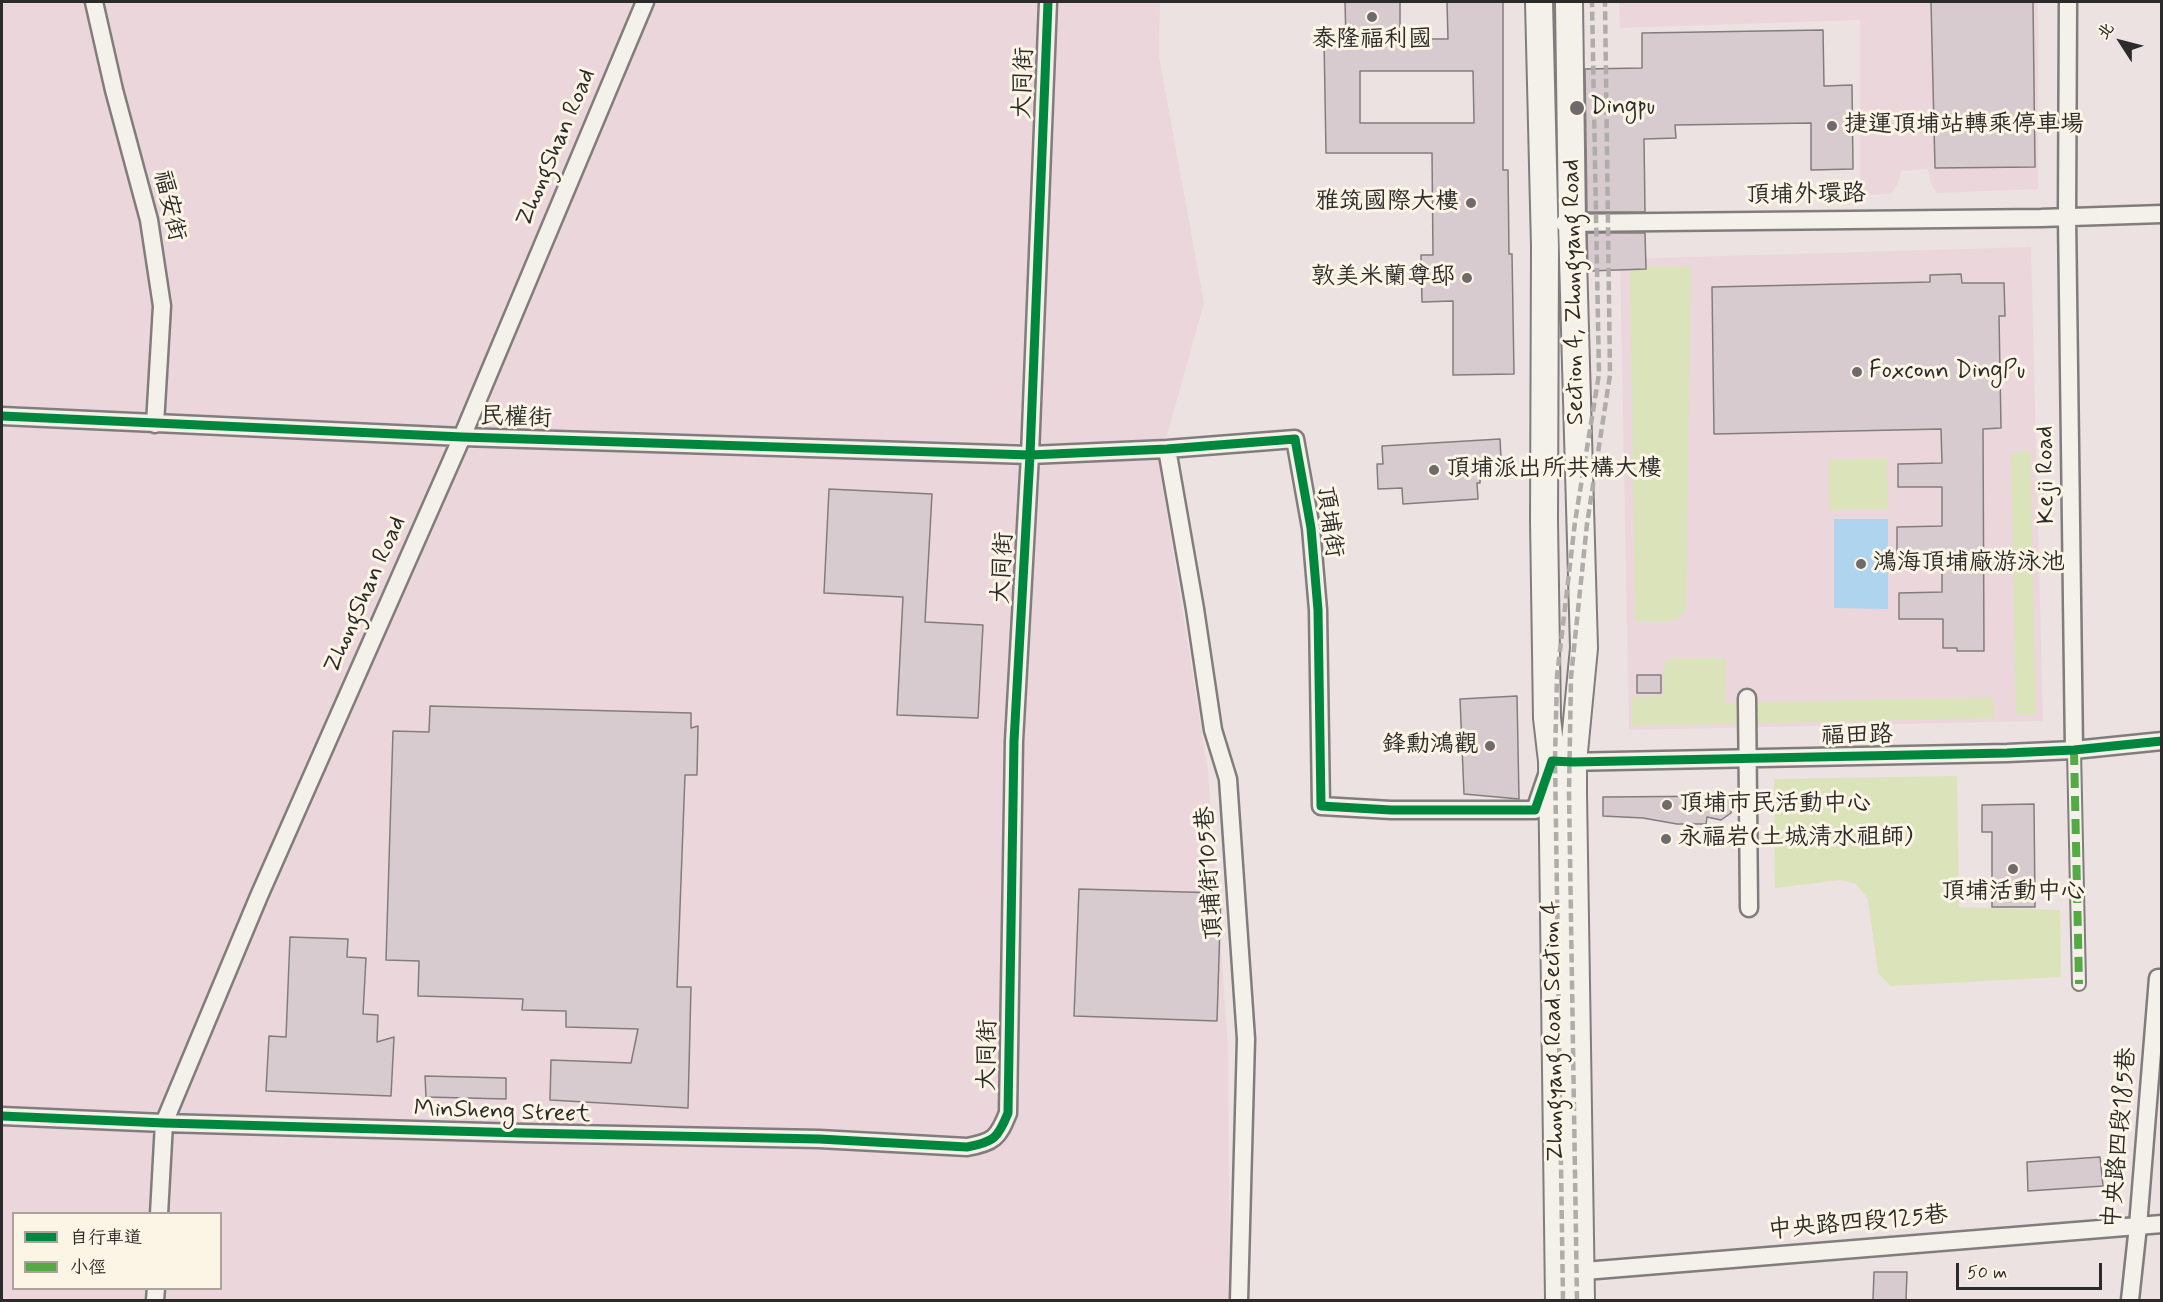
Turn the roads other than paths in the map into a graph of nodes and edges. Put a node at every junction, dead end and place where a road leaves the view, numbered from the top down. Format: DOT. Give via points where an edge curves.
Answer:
graph roads {
  1 [pos="94,2"];
  2 [pos="645,2"];
  3 [pos="1048,2"];
  4 [pos="1539,2"];
  5 [pos="1569,2"];
  6 [pos="2068,2"];
  7 [pos="2162,214"];
  8 [pos="2067,218"];
  9 [pos="1572,222"];
  10 [pos="1545,224"];
  11 [pos="2,416"];
  12 [pos="155,424"];
  13 [pos="462,437"];
  14 [pos="1167,449"];
  15 [pos="1030,455"];
  16 [pos="1747,698"];
  17 [pos="2162,741"];
  18 [pos="2074,750"];
  19 [pos="1749,758"];
  20 [pos="1562,761"];
  21 [pos="1749,908"];
  22 [pos="2160,978"];
  23 [pos="2079,984"];
  24 [pos="2,1116"];
  25 [pos="164,1123"];
  26 [pos="999,1136"];
  27 [pos="159,1212"];
  28 [pos="2162,1224"];
  29 [pos="2138,1226"];
  30 [pos="1570,1272"];
  31 [pos="1239,1300"];
  32 [pos="1559,1300"];
  33 [pos="1581,1300"];
  34 [pos="2130,1300"];
  1 -- 12 [label="street, 福安街" via="149,220 159,285 162,306"];
  2 -- 13 [label="street, ZhongShan Road"];
  3 -- 15 [label="street, 大同街"];
  4 -- 10 [label="main road, Section 4, Zhongyang Road"];
  5 -- 9 [label="main road, Section 4, Zhongyang Road"];
  6 -- 8 [label="street, Keji Road"];
  7 -- 8 [label="street, 頂埔外環路"];
  8 -- 9 [label="street, 頂埔外環路"];
  8 -- 18 [label="street, Keji Road"];
  9 -- 10 [label="street, 頂埔外環路"];
  9 -- 20 [label="main road, Section 4, Zhongyang Road" via="1584,648"];
  10 -- 20 [label="main road, Section 4, Zhongyang Road" via="1547,718"];
  11 -- 12 [label="street, 民權街"];
  12 -- 13 [label="street, 民權街"];
  13 -- 15 [label="street, 民權街"];
  13 -- 25 [label="street, ZhongShan Road" via="259,896"];
  14 -- 15 [label="street, 頂埔街"];
  14 -- 20 [label="street, 頂埔街" via="1295,440 1311,528 1318,610 1321,806 1535,810"];
  14 -- 31 [label="street, 頂埔街105巷" via="1213,730 1228,778 1246,1038"];
  15 -- 26 [label="street, 大同街" via="1014,741 1008,1113"];
  16 -- 19 [label="street"];
  17 -- 18 [label="street, 福田路"];
  18 -- 19 [label="street, 福田路"];
  18 -- 23 [label="street, Keji Road"];
  19 -- 20 [label="street, 福田路"];
  19 -- 21 [label="street"];
  20 -- 30 [label="main road, Zhongyang Road Section 4"];
  22 -- 29 [label="street, 中央路四段185巷"];
  24 -- 25 [label="street, MinSheng Street"];
  25 -- 26 [label="street, MinSheng Street" via="819,1139 967,1148"];
  25 -- 27 [label="street, ZhongShan Road"];
  28 -- 29 [label="street, 中央路四段125巷"];
  29 -- 30 [label="street, 中央路四段125巷"];
  29 -- 34 [label="street, 中央路四段185巷"];
  30 -- 32 [label="main road, Zhongyang Road Section 4"];
  30 -- 33 [label="main road, Zhongyang Road Section 4"];
}
